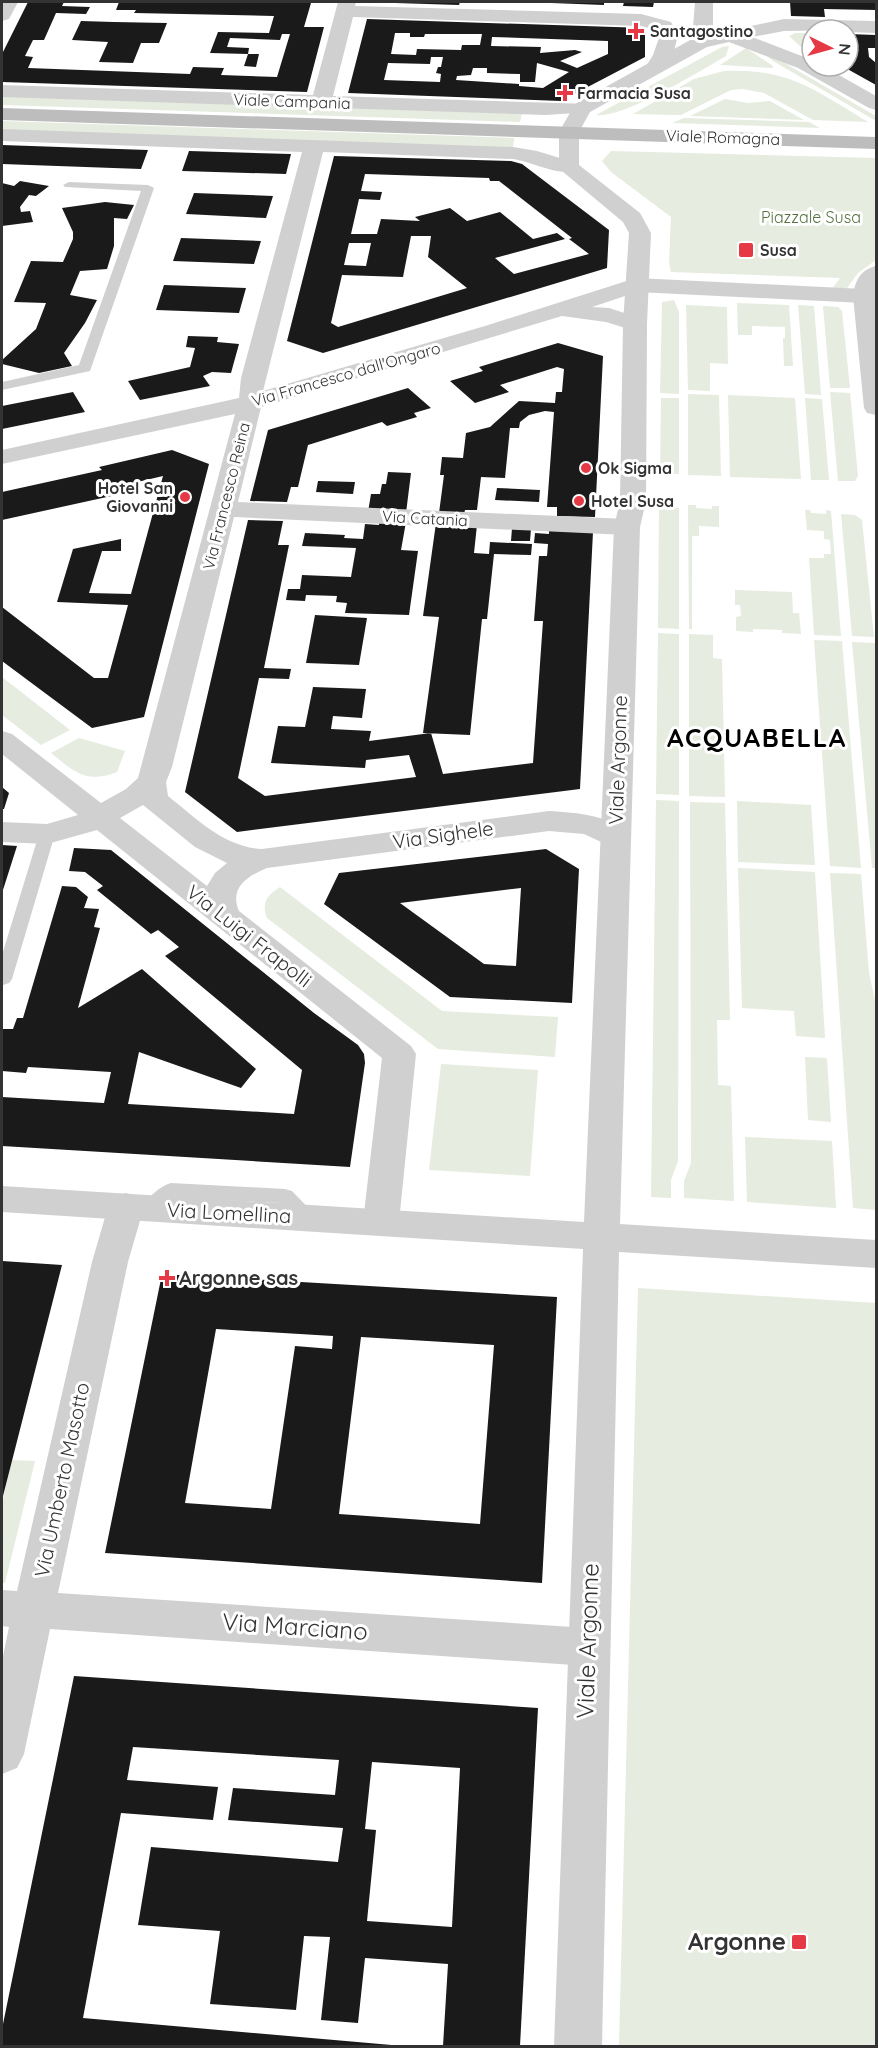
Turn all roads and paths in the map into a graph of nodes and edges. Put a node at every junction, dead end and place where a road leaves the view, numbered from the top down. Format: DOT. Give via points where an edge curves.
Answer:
graph roads {
  1 [pos="9,2"];
  2 [pos="704,2"];
  3 [pos="346,6"];
  4 [pos="2,15"];
  5 [pos="771,17"];
  6 [pos="876,27"];
  7 [pos="734,37"];
  8 [pos="701,42"];
  9 [pos="800,59"];
  10 [pos="800,62"];
  11 [pos="656,68"];
  12 [pos="830,78"];
  13 [pos="2,91"];
  14 [pos="321,102"];
  15 [pos="876,104"];
  16 [pos="582,108"];
  17 [pos="2,114"];
  18 [pos="568,132"];
  19 [pos="2,135"];
  20 [pos="876,143"];
  21 [pos="314,146"];
  22 [pos="569,167"];
  23 [pos="69,185"];
  24 [pos="876,273"];
  25 [pos="636,285"];
  26 [pos="864,296"];
  27 [pos="548,314"];
  28 [pos="635,324"];
  29 [pos="2,386"];
  30 [pos="250,403"];
  31 [pos="876,408"];
  32 [pos="2,457"];
  33 [pos="223,509"];
  34 [pos="627,527"];
  35 [pos="2,740"];
  36 [pos="151,782"];
  37 [pos="98,818"];
  38 [pos="2,832"];
  39 [pos="47,834"];
  40 [pos="615,840"];
  41 [pos="262,859"];
  42 [pos="226,918"];
  43 [pos="3,979"];
  44 [pos="2,1199"];
  45 [pos="139,1208"];
  46 [pos="381,1222"];
  47 [pos="601,1236"];
  48 [pos="876,1254"];
  49 [pos="18,1609"];
  50 [pos="588,1647"];
  51 [pos="2,1754"];
  52 [pos="578,2046"];
  1 -- 4 [label="street"];
  2 -- 8 [label="street"];
  3 -- 11 [label="street" via="626,19 664,26 669,35"];
  3 -- 14 [label="street"];
  5 -- 6 [label="street"];
  5 -- 7 [label="street"];
  5 -- 9 [label="street" via="782,42"];
  7 -- 8 [label="street"];
  7 -- 10 [label="street"];
  8 -- 11 [label="street"];
  11 -- 16 [label="street"];
  12 -- 15 [label="street"];
  13 -- 14 [label="street, Viale Campania"];
  14 -- 16 [label="street, Viale Campania"];
  16 -- 18 [label="street"];
  17 -- 18 [label="main road, Viale Campania"];
  18 -- 20 [label="main road, Viale Romagna"];
  18 -- 22 [label="street"];
  19 -- 21 [label="street"];
  21 -- 22 [label="street" via="530,154"];
  21 -- 30 [label="street, Via Francesco Reina" via="253,378"];
  22 -- 25 [label="street" via="637,224 640,233"];
  23 -- 29 [label="lane" via="148,188 85,368"];
  24 -- 26 [label="street" via="866,282"];
  25 -- 26 [label="street"];
  25 -- 27 [label="street, Via Francesco dall'Ongaro"];
  25 -- 28 [label="street, Viale Argonne"];
  26 -- 31 [label="street"];
  27 -- 28 [label="street, Via Francesco dall'Ongaro" via="609,315"];
  27 -- 30 [label="street, Via Francesco dall'Ongaro"];
  28 -- 34 [label="street, Viale Argonne" via="633,492"];
  30 -- 32 [label="street, Via Francesco dall'Ongaro"];
  30 -- 33 [label="street, Via Francesco Reina"];
  33 -- 34 [label="street, Via Catania"];
  33 -- 36 [label="street, Via Francesco Reina"];
  34 -- 40 [label="street, Viale Argonne"];
  35 -- 37 [label="street, Via Luigi Frapolli"];
  36 -- 37 [label="street" via="137,796"];
  36 -- 41 [label="street" via="157,803 218,849 236,858"];
  37 -- 39 [label="street"];
  37 -- 42 [label="street, Via Luigi Frapolli"];
  38 -- 39 [label="street"];
  39 -- 43 [label="lane"];
  40 -- 41 [label="street, Via Sighele" via="592,826 580,824 583,823 549,821"];
  40 -- 47 [label="street, Viale Argonne"];
  41 -- 42 [label="street" via="238,869 221,888 218,898"];
  42 -- 46 [label="street, Via Luigi Frapolli" via="399,1054"];
  44 -- 45 [label="street, Via Lomellina"];
  45 -- 46 [label="street, Via Lomellina"];
  45 -- 49 [label="street, Via Umberto Masotto" via="110,1262"];
  46 -- 47 [label="street, Via Lomellina"];
  47 -- 48 [label="street"];
  47 -- 50 [label="street, Viale Argonne"];
  49 -- 50 [label="street, Via Marciano"];
  49 -- 51 [label="street, Via Umberto Masotto"];
  50 -- 52 [label="street, Viale Argonne"];
}
